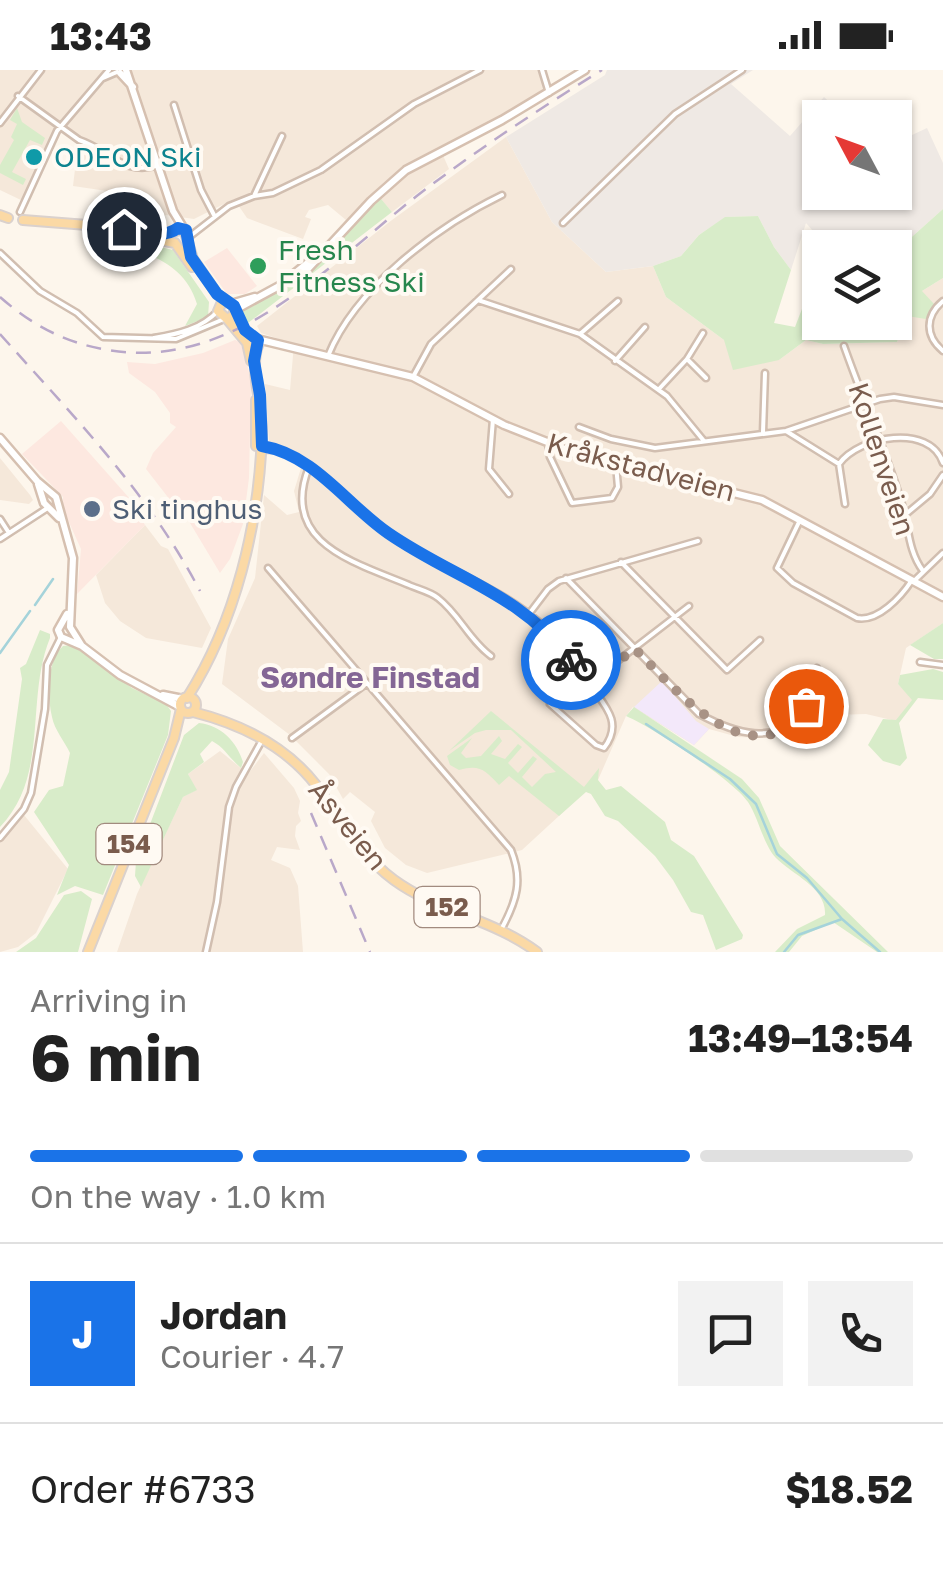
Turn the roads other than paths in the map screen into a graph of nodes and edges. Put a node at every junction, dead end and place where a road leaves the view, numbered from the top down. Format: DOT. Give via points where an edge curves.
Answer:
graph roads {
  1 [pos="41,70"];
  2 [pos="480,70"];
  3 [pos="542,70"];
  4 [pos="585,70"];
  5 [pos="742,70"];
  6 [pos="118,71"];
  7 [pos="549,93"];
  8 [pos="18,96"];
  9 [pos="174,105"];
  10 [pos="0,123"];
  11 [pos="60,126"];
  12 [pos="282,136"];
  13 [pos="160,165"];
  14 [pos="502,195"];
  15 [pos="254,196"];
  16 [pos="174,210"];
  17 [pos="214,214"];
  18 [pos="22,216"];
  19 [pos="564,222"];
  20 [pos="187,236"];
  21 [pos="175,238"];
  22 [pos="0,252"];
  23 [pos="511,269"];
  24 [pos="478,300"];
  25 [pos="618,301"];
  26 [pos="943,302"];
  27 [pos="227,311"];
  28 [pos="645,327"];
  29 [pos="703,332"];
  30 [pos="580,334"];
  31 [pos="150,338"];
  32 [pos="253,343"];
  33 [pos="844,346"];
  34 [pos="943,350"];
  35 [pos="328,356"];
  36 [pos="687,359"];
  37 [pos="615,361"];
  38 [pos="765,372"];
  39 [pos="413,377"];
  40 [pos="706,378"];
  41 [pos="659,390"];
  42 [pos="864,402"];
  43 [pos="942,404"];
  44 [pos="493,419"];
  45 [pos="579,427"];
  46 [pos="786,430"];
  47 [pos="763,432"];
  48 [pos="0,438"];
  49 [pos="881,439"];
  50 [pos="704,441"];
  51 [pos="548,443"];
  52 [pos="259,445"];
  53 [pos="839,464"];
  54 [pos="943,464"];
  55 [pos="616,465"];
  56 [pos="308,467"];
  57 [pos="943,474"];
  58 [pos="509,494"];
  59 [pos="48,501"];
  60 [pos="845,504"];
  61 [pos="906,514"];
  62 [pos="800,519"];
  63 [pos="0,520"];
  64 [pos="8,534"];
  65 [pos="0,539"];
  66 [pos="698,541"];
  67 [pos="941,558"];
  68 [pos="621,562"];
  69 [pos="268,568"];
  70 [pos="923,571"];
  71 [pos="566,578"];
  72 [pos="913,580"];
  73 [pos="943,597"];
  74 [pos="689,606"];
  75 [pos="528,614"];
  76 [pos="676,617"];
  77 [pos="66,632"];
  78 [pos="760,640"];
  79 [pos="635,649"];
  80 [pos="491,656"];
  81 [pos="920,662"];
  82 [pos="943,665"];
  83 [pos="817,668"];
  84 [pos="589,682"];
  85 [pos="367,684"];
  86 [pos="188,705"];
  87 [pos="292,738"];
  88 [pos="266,741"];
  89 [pos="0,838"];
  90 [pos="501,928"];
  91 [pos="88,952"];
  92 [pos="206,952"];
  93 [pos="537,952"];
  1 -- 8 [label="street"];
  2 -- 15 [label="street" via="414,104 321,170"];
  3 -- 7 [label="street"];
  4 -- 7 [label="main road"];
  5 -- 19 [label="street" via="675,114"];
  6 -- 11 [label="street" via="99,80"];
  6 -- 13 [label="main road" via="134,88"];
  7 -- 27 [label="main road" via="406,170 282,284"];
  8 -- 10 [label="street"];
  8 -- 11 [label="street"];
  9 -- 17 [label="street"];
  11 -- 13 [label="street" via="130,168"];
  11 -- 18 [label="street"];
  12 -- 15 [label="street"];
  13 -- 16 [label="main road"];
  14 -- 35 [label="street" via="374,286"];
  15 -- 17 [label="street"];
  16 -- 20 [label="main road"];
  16 -- 21 [label="main road"];
  17 -- 20 [label="street"];
  18 -- 21 [label="main road"];
  20 -- 21 [label="main road"];
  20 -- 21 [label="main road"];
  20 -- 27 [label="main road" via="191,257"];
  21 -- 27 [label="main road"];
  22 -- 31 [label="street" via="98,336"];
  23 -- 24 [label="street"];
  24 -- 30 [label="street"];
  24 -- 39 [label="street" via="431,344"];
  25 -- 30 [label="street"];
  26 -- 34 [label="street" via="929,323"];
  27 -- 31 [label="street" via="180,334"];
  27 -- 31 [label="street" via="176,339"];
  27 -- 32 [label="main road"];
  28 -- 37 [label="street"];
  29 -- 36 [label="street"];
  30 -- 37 [label="street"];
  32 -- 35 [label="main road, Kråkstadveien"];
  32 -- 52 [label="main road"];
  33 -- 42 [label="street, Kollenveien"];
  35 -- 39 [label="main road, Kråkstadveien"];
  36 -- 40 [label="street"];
  36 -- 41 [label="street"];
  37 -- 41 [label="street"];
  38 -- 47 [label="street"];
  39 -- 44 [label="main road, Kråkstadveien"];
  41 -- 50 [label="street"];
  42 -- 43 [label="street" via="894,397"];
  42 -- 46 [label="street"];
  42 -- 49 [label="street, Kollenveien"];
  44 -- 51 [label="main road, Kråkstadveien"];
  44 -- 58 [label="street" via="490,469"];
  45 -- 50 [label="street" via="649,448"];
  46 -- 47 [label="street"];
  46 -- 53 [label="street"];
  47 -- 50 [label="street"];
  48 -- 59 [label="main road"];
  49 -- 53 [label="street"];
  49 -- 54 [label="street" via="928,444"];
  49 -- 61 [label="street, Kollenveien"];
  51 -- 55 [label="main road, Kråkstadveien"];
  51 -- 55 [label="street" via="572,503 612,498"];
  52 -- 56 [label="street"];
  52 -- 86 [label="main road" via="241,571"];
  53 -- 60 [label="street"];
  55 -- 62 [label="main road, Kråkstadveien" via="752,497"];
  56 -- 75 [label="street" via="385,531"];
  56 -- 80 [label="street" via="302,512 318,539 438,598"];
  57 -- 61 [label="street"];
  59 -- 64 [label="street"];
  59 -- 77 [label="main road" via="73,558"];
  61 -- 70 [label="street, Kollenveien" via="912,554"];
  62 -- 72 [label="main road, Kråkstadveien"];
  62 -- 72 [label="street" via="777,562 793,583 864,620"];
  63 -- 64 [label="street"];
  64 -- 65 [label="street"];
  66 -- 68 [label="street"];
  67 -- 70 [label="street"];
  68 -- 71 [label="street"];
  68 -- 76 [label="street"];
  69 -- 85 [label="street"];
  70 -- 72 [label="street"];
  71 -- 75 [label="street" via="548,588"];
  71 -- 79 [label="street"];
  72 -- 73 [label="main road, Kråkstadveien"];
  74 -- 76 [label="street"];
  75 -- 84 [label="street"];
  76 -- 78 [label="street" via="727,670"];
  76 -- 79 [label="street"];
  77 -- 86 [label="main road" via="126,679"];
  77 -- 89 [label="street" via="47,665 31,793"];
  79 -- 83 [label="street" via="699,714 753,734 778,733 803,716"];
  79 -- 84 [label="street"];
  81 -- 82 [label="street"];
  84 -- 84 [label="street" via="554,696 550,704 604,748 614,723"];
  85 -- 87 [label="street"];
  85 -- 90 [label="street" via="511,850 519,883"];
  86 -- 88 [label="main road, Åsveien / 152"];
  86 -- 91 [label="main road, 154"];
  88 -- 90 [label="main road, Åsveien / 152" via="304,772 386,874 424,898"];
  88 -- 92 [label="street" via="229,806"];
  90 -- 93 [label="main road, Åsveien / 152"];
}
